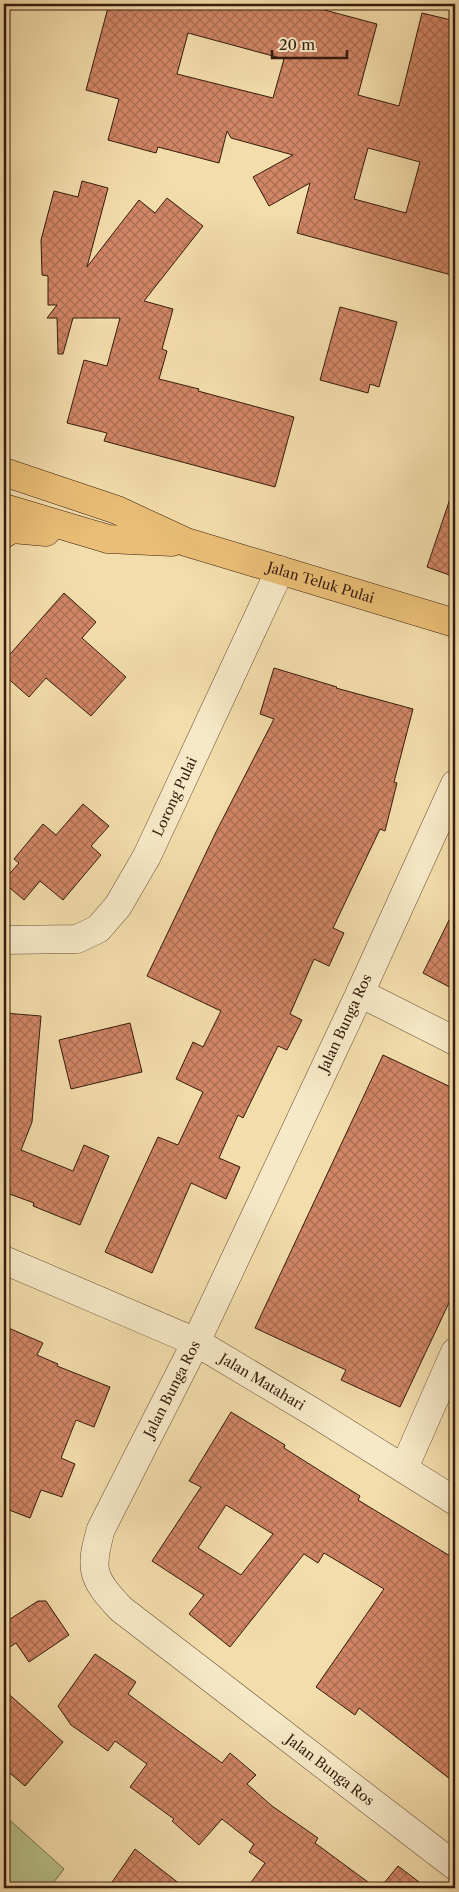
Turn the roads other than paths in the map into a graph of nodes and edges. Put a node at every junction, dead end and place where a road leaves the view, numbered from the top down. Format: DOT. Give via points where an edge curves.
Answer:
graph roads {
  1 [pos="4,472"];
  2 [pos="4,508"];
  3 [pos="4,534"];
  4 [pos="108,539"];
  5 [pos="186,542"];
  6 [pos="280,570"];
  7 [pos="455,623"];
  8 [pos="455,784"];
  9 [pos="4,940"];
  10 [pos="360,993"];
  11 [pos="455,1040"];
  12 [pos="4,1260"];
  13 [pos="196,1342"];
  14 [pos="455,1352"];
  15 [pos="404,1468"];
  16 [pos="455,1500"];
  17 [pos="455,1866"];
  1 -- 5 [label="main road, Jalan Teluk Pulai" via="117,510"];
  2 -- 4 [label="main road, Jalan Teluk Pulai"];
  3 -- 4 [label="main road" via="12,529"];
  4 -- 5 [label="main road, Jalan Teluk Pulai"];
  5 -- 6 [label="main road, Jalan Teluk Pulai"];
  6 -- 7 [label="main road, Jalan Teluk Pulai"];
  6 -- 9 [label="street, Lorong Pulai" via="147,856 118,906 98,929 77,938"];
  8 -- 10 [label="street, Jalan Bunga Ros"];
  10 -- 11 [label="street"];
  10 -- 13 [label="street, Jalan Bunga Ros"];
  12 -- 13 [label="street, Jalan Matahari"];
  13 -- 15 [label="street, Jalan Matahari"];
  13 -- 17 [label="street, Jalan Bunga Ros" via="101,1529 94,1553 94,1570 102,1589 121,1609"];
  14 -- 15 [label="street"];
  15 -- 16 [label="street, Jalan Matahari"];
}
